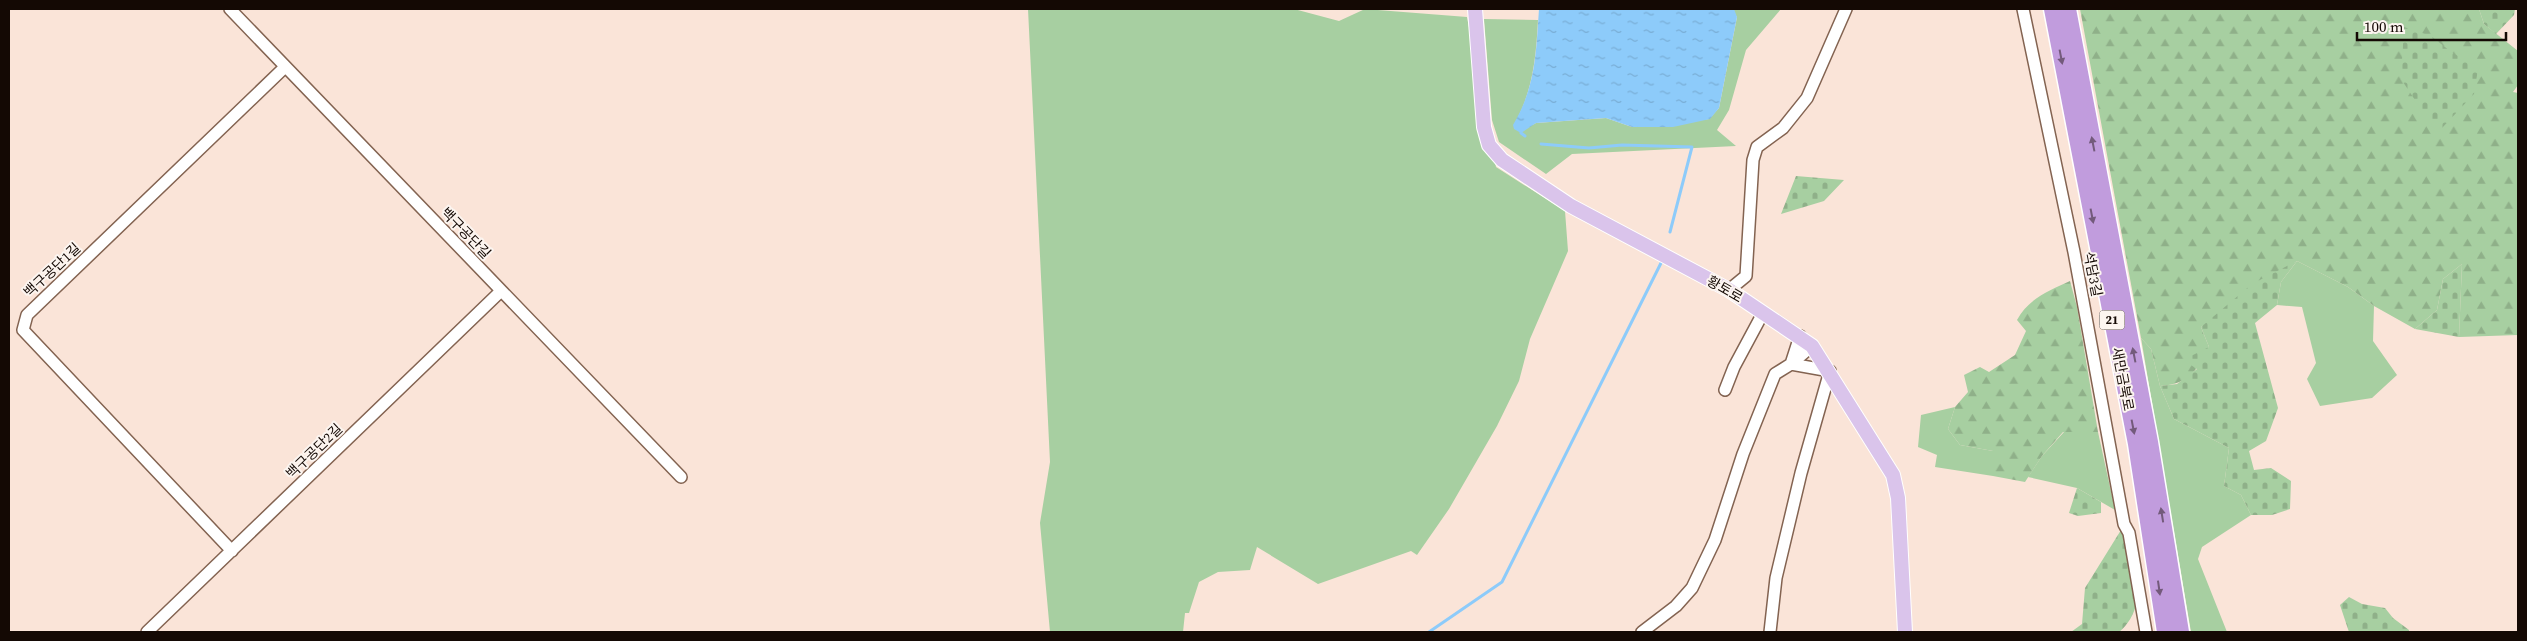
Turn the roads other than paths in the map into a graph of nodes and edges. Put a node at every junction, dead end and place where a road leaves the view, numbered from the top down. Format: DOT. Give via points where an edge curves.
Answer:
graph roads {
  1 [pos="230,9"];
  2 [pos="1475,9"];
  3 [pos="1846,9"];
  4 [pos="2023,9"];
  5 [pos="2052,9"];
  6 [pos="2068,9"];
  7 [pos="284,67"];
  8 [pos="1729,290"];
  9 [pos="502,291"];
  10 [pos="1763,313"];
  11 [pos="1800,336"];
  12 [pos="1812,346"];
  13 [pos="1791,364"];
  14 [pos="1830,371"];
  15 [pos="1725,390"];
  16 [pos="681,477"];
  17 [pos="232,551"];
  18 [pos="147,632"];
  19 [pos="1642,632"];
  20 [pos="1770,632"];
  21 [pos="1905,632"];
  22 [pos="2146,632"];
  23 [pos="2166,632"];
  24 [pos="2181,632"];
  1 -- 7 [label="street, 백구공단길"];
  2 -- 8 [label="main road, 황토로" via="1484,127 1489,145 1502,160 1571,206"];
  3 -- 8 [label="street" via="1807,98 1783,128 1757,147 1753,160 1746,276"];
  4 -- 22 [label="street, 석담3길" via="2074,252"];
  5 -- 23 [label="highway, 새만금북로 / 21, one-way" via="2136,444"];
  24 -- 6 [label="highway, 새만금북로 / 21, one-way" via="2150,442"];
  7 -- 9 [label="street, 백구공단길"];
  7 -- 17 [label="street, 백구공단1길" via="27,315 23,330"];
  8 -- 10 [label="main road, 황토로"];
  9 -- 16 [label="street, 백구공단길"];
  9 -- 17 [label="street, 백구공단2길"];
  10 -- 11 [label="main road, 황토로"];
  10 -- 15 [label="street" via="1734,366"];
  11 -- 12 [label="main road, 황토로"];
  11 -- 13 [label="street"];
  12 -- 13 [label="street"];
  12 -- 14 [label="main road, 황토로"];
  13 -- 14 [label="street"];
  13 -- 19 [label="street" via="1774,374 1714,540 1692,588 1676,606"];
  14 -- 20 [label="street" via="1776,578"];
  14 -- 21 [label="main road, 황토로" via="1893,475 1898,498"];
  17 -- 18 [label="street, 백구공단2길"];
}
